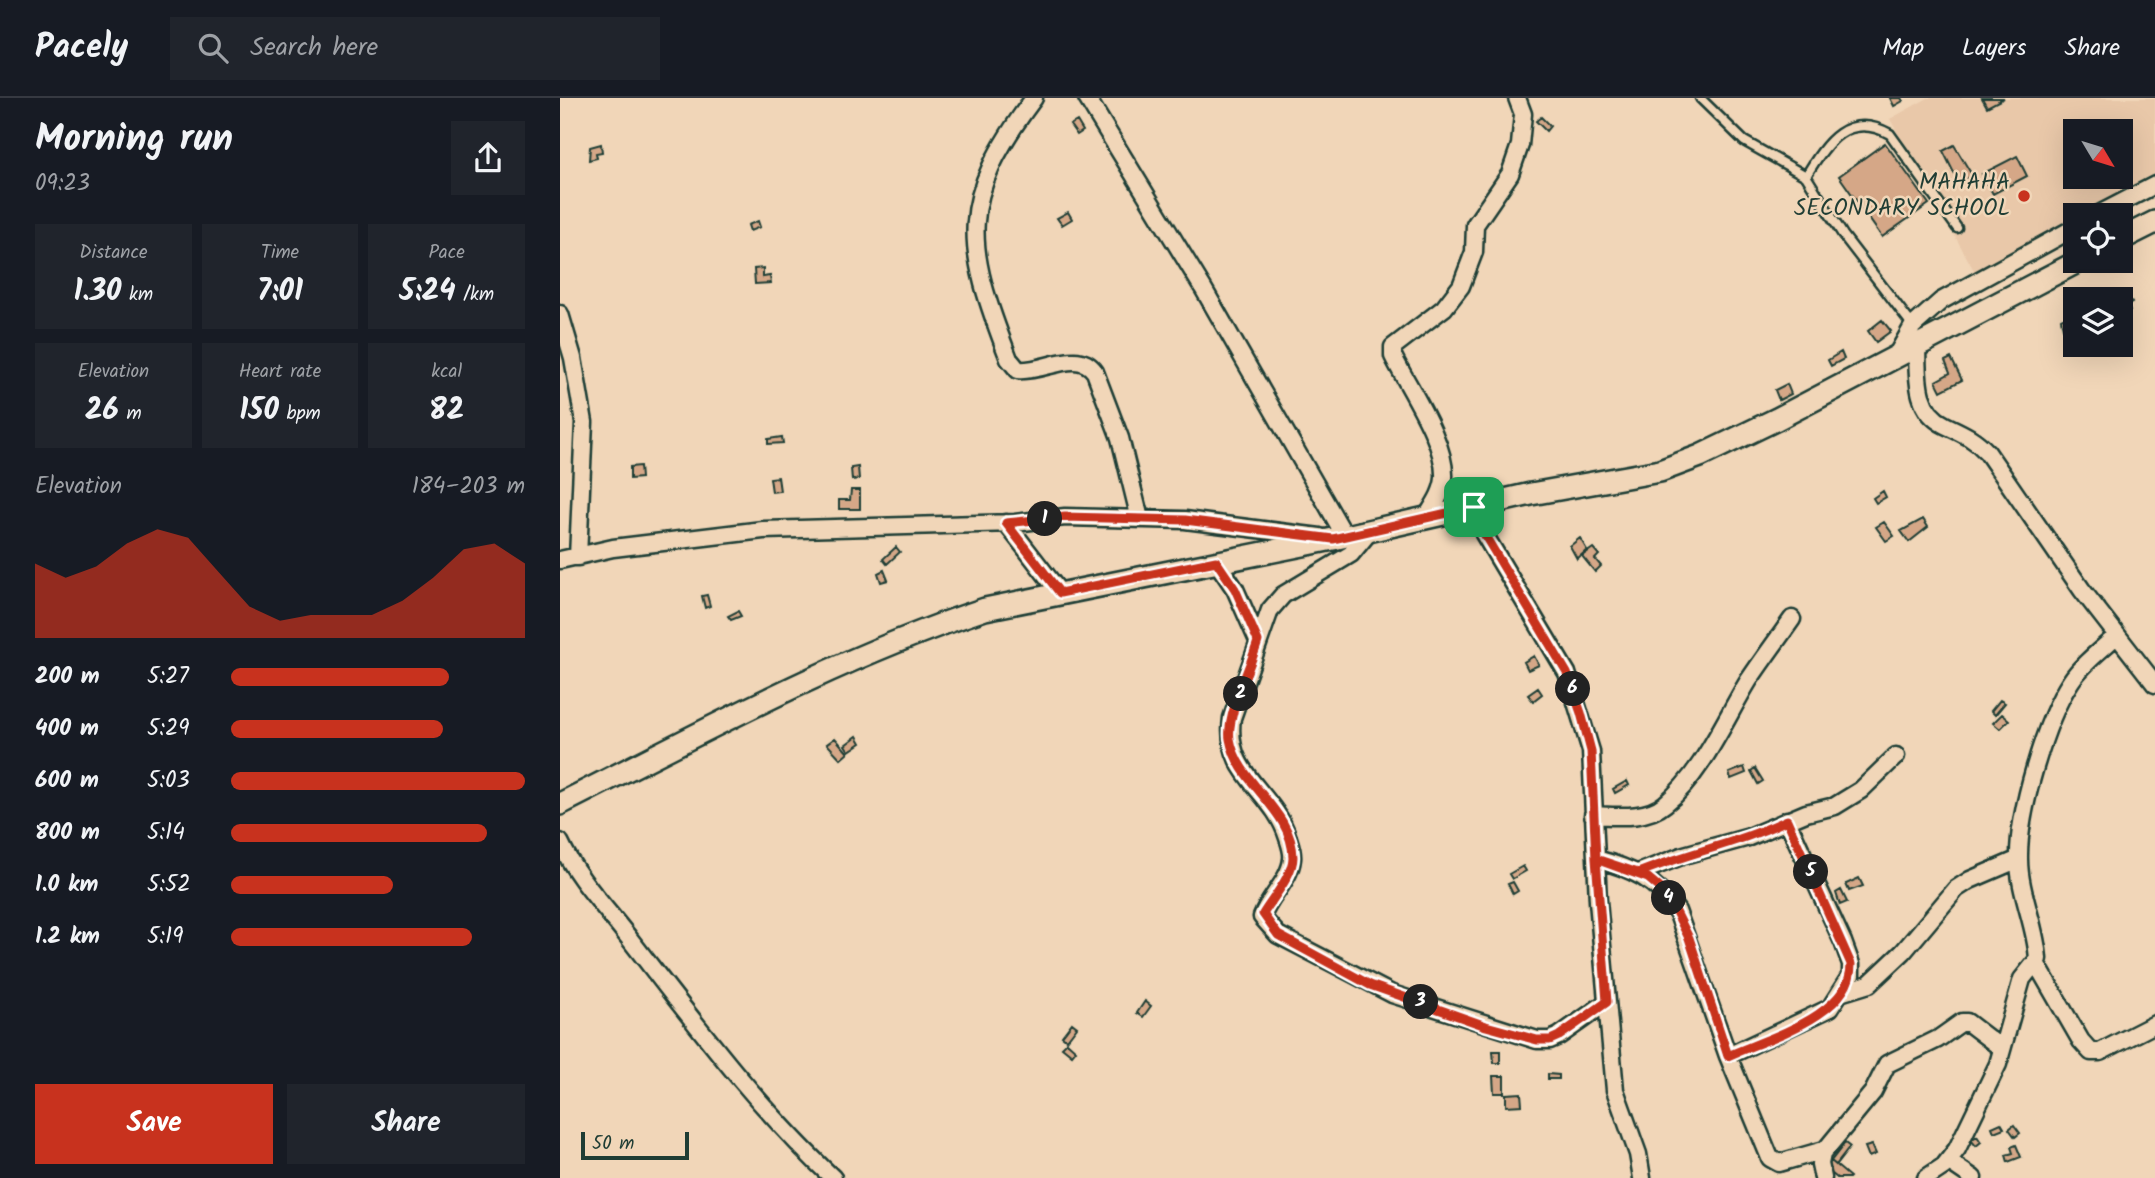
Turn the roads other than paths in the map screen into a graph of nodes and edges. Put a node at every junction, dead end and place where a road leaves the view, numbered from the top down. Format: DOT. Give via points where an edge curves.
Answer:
graph roads {
  1 [pos="1034,98"];
  2 [pos="1087,98"];
  3 [pos="1517,98"];
  4 [pos="1700,98"];
  5 [pos="1806,176"];
  6 [pos="2155,185"];
  7 [pos="2120,203"];
  8 [pos="2155,222"];
  9 [pos="1957,228"];
  10 [pos="2133,233"];
  11 [pos="2063,234"];
  12 [pos="2063,268"];
  13 [pos="560,314"];
  14 [pos="1915,336"];
  15 [pos="1474,507"];
  16 [pos="1426,518"];
  17 [pos="1140,519"];
  18 [pos="1006,523"];
  19 [pos="1370,531"];
  20 [pos="1339,538"];
  21 [pos="578,557"];
  22 [pos="560,560"];
  23 [pos="1216,561"];
  24 [pos="1060,593"];
  25 [pos="1792,618"];
  26 [pos="2116,636"];
  27 [pos="1258,641"];
  28 [pos="2155,684"];
  29 [pos="1896,756"];
  30 [pos="560,804"];
  31 [pos="1593,815"];
  32 [pos="1787,820"];
  33 [pos="560,842"];
  34 [pos="1596,859"];
  35 [pos="2019,859"];
  36 [pos="1638,873"];
  37 [pos="2036,963"];
  38 [pos="1843,992"];
  39 [pos="1607,1002"];
  40 [pos="2152,1029"];
  41 [pos="2001,1048"];
  42 [pos="1728,1056"];
  43 [pos="1825,1150"];
  44 [pos="1948,1161"];
  45 [pos="833,1178"];
  46 [pos="1642,1178"];
  47 [pos="1823,1178"];
  48 [pos="1926,1178"];
  49 [pos="1973,1178"];
  1 -- 17 [label="street" via="993,158 976,203 977,267 1009,359 1018,370 1044,369 1070,360 1090,364 1120,438"];
  2 -- 20 [label="street" via="1203,288"];
  3 -- 16 [label="street" via="1523,114 1520,145 1510,174 1475,225 1470,268 1461,286 1444,308 1392,347 1441,455 1444,479"];
  4 -- 5 [label="lane" via="1744,141"];
  5 -- 9 [label="lane" via="1844,130 1859,125 1876,127 1890,134"];
  5 -- 14 [label="lane"];
  6 -- 7 [label="street"];
  8 -- 10 [label="main road"];
  11 -- 14 [label="street" via="1941,301"];
  12 -- 14 [label="main road"];
  13 -- 21 [label="street" via="584,422"];
  14 -- 15 [label="main road" via="1895,358 1688,461 1635,476"];
  14 -- 26 [label="street" via="1918,385 1927,411 1987,452"];
  15 -- 16 [label="main road"];
  15 -- 31 [label="street" via="1484,534 1567,673 1591,751"];
  16 -- 19 [label="main road"];
  17 -- 18 [label="street" via="1065,517"];
  17 -- 20 [label="street"];
  18 -- 21 [label="street" via="763,530 613,548"];
  18 -- 24 [label="street"];
  19 -- 20 [label="main road"];
  19 -- 27 [label="street" via="1351,554 1283,595 1270,610"];
  20 -- 23 [label="main road"];
  21 -- 22 [label="street"];
  23 -- 24 [label="main road"];
  23 -- 27 [label="street" via="1235,589"];
  24 -- 30 [label="main road" via="985,609 929,628 764,702"];
  25 -- 31 [label="street" via="1707,752 1665,804 1626,816"];
  26 -- 28 [label="street"];
  26 -- 35 [label="street" via="2064,693 2034,770"];
  27 -- 39 [label="street" via="1230,736 1242,772 1278,812 1293,857 1263,914 1271,929 1392,994 1537,1040 1559,1036"];
  29 -- 32 [label="street" via="1861,790 1835,806"];
  31 -- 34 [label="street"];
  32 -- 36 [label="street"];
  32 -- 38 [label="street" via="1851,964 1852,975"];
  33 -- 45 [label="street" via="576,872 707,1037 803,1150"];
  34 -- 36 [label="street"];
  34 -- 39 [label="street"];
  35 -- 37 [label="street"];
  35 -- 38 [label="street" via="1956,889 1869,984"];
  36 -- 42 [label="street" via="1667,894 1677,911"];
  37 -- 40 [label="street" via="2091,1052"];
  37 -- 41 [label="street" via="2022,979"];
  38 -- 42 [label="street" via="1830,1009"];
  39 -- 46 [label="street" via="1615,1090"];
  41 -- 43 [label="street" via="1967,1022 1956,1024 1938,1039 1887,1065 1873,1092"];
  41 -- 44 [label="street" via="1982,1099"];
  42 -- 43 [label="street" via="1773,1161"];
  43 -- 47 [label="street" via="1820,1164"];
  44 -- 48 [label="street"];
  44 -- 49 [label="street"];
}
